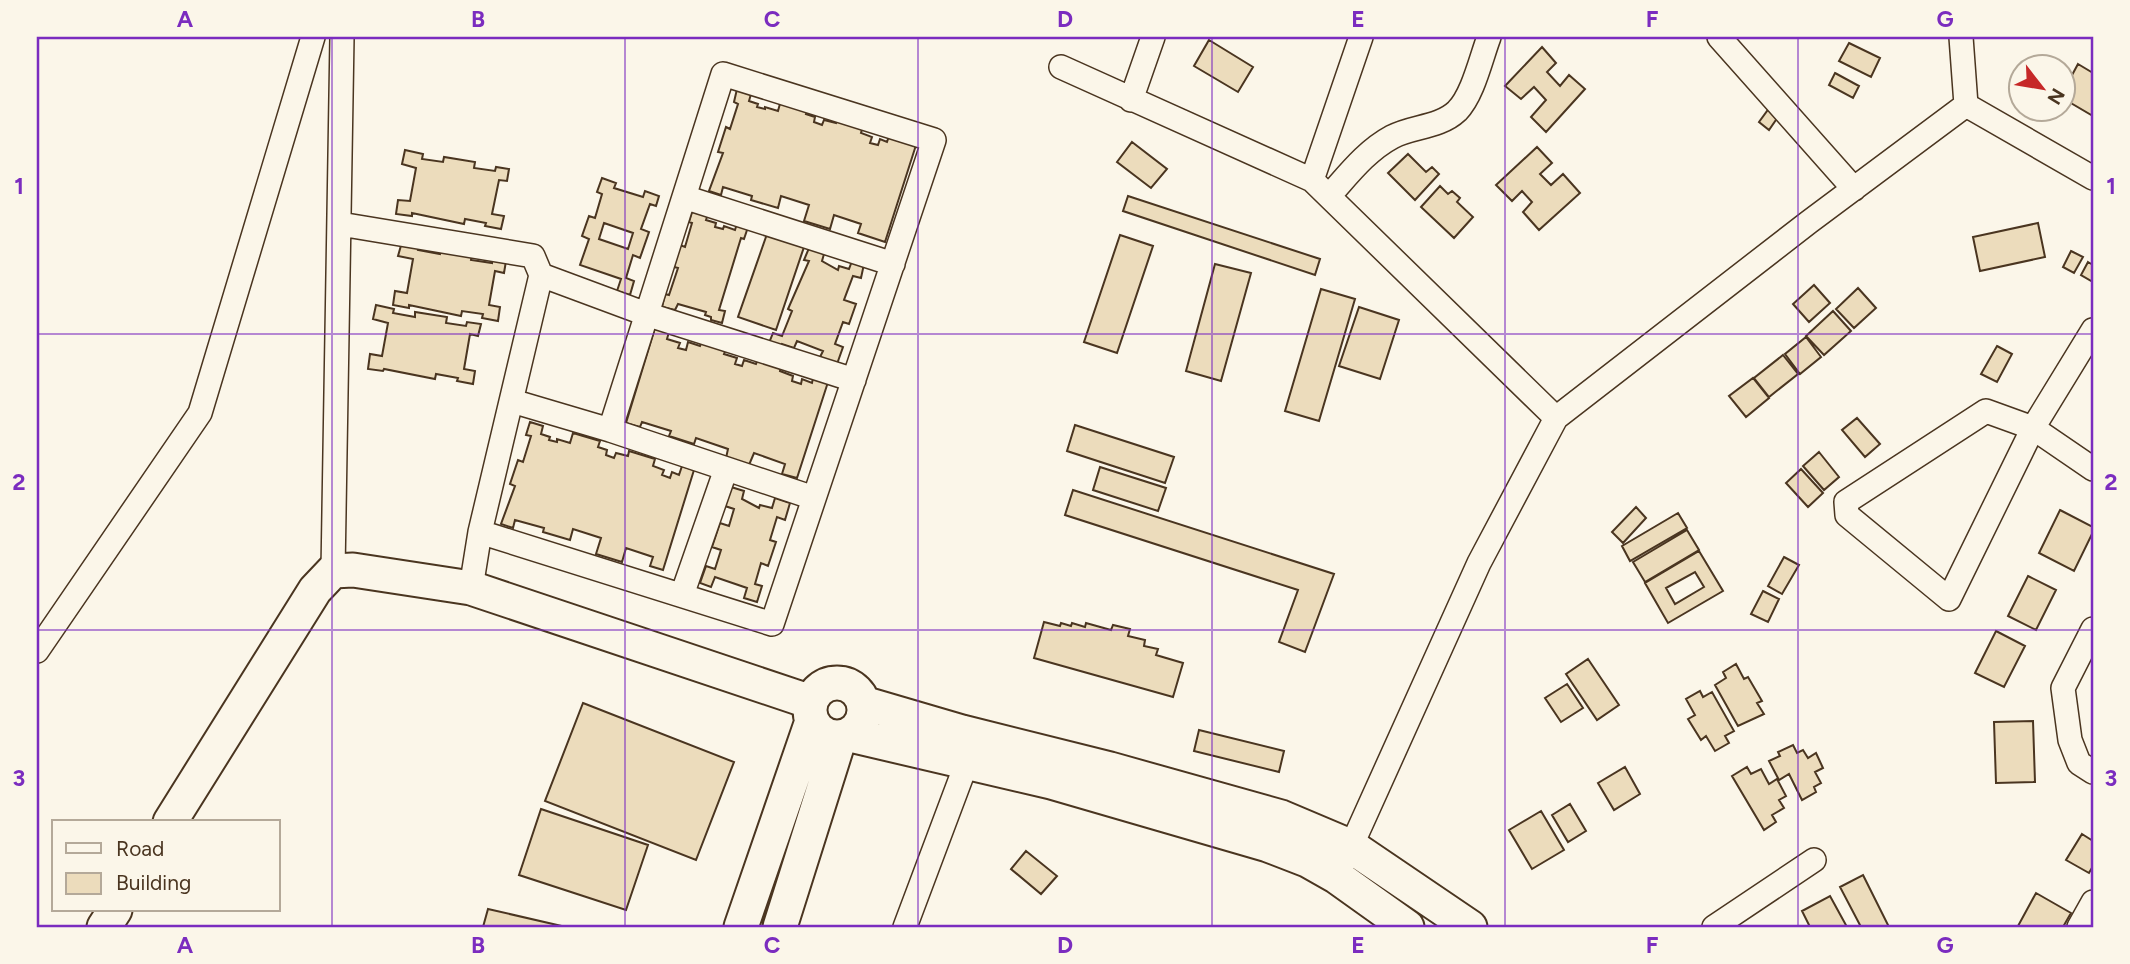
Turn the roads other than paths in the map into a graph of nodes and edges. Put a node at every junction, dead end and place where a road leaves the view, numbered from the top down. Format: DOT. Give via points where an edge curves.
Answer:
graph roads {
  1 [pos="313,37"];
  2 [pos="342,37"];
  3 [pos="1153,37"];
  4 [pos="1361,37"];
  5 [pos="1489,37"];
  6 [pos="1718,37"];
  7 [pos="1961,37"];
  8 [pos="1061,67"];
  9 [pos="1132,100"];
  10 [pos="1966,105"];
  11 [pos="2093,178"];
  12 [pos="1312,180"];
  13 [pos="1854,189"];
  14 [pos="684,197"];
  15 [pos="1329,197"];
  16 [pos="340,224"];
  17 [pos="893,264"];
  18 [pos="541,275"];
  19 [pos="646,314"];
  20 [pos="2093,330"];
  21 [pos="854,380"];
  22 [pos="512,401"];
  23 [pos="1556,418"];
  24 [pos="2034,428"];
  25 [pos="610,430"];
  26 [pos="726,469"];
  27 [pos="2093,469"];
  28 [pos="814,498"];
  29 [pos="480,532"];
  30 [pos="333,571"];
  31 [pos="471,588"];
  32 [pos="682,595"];
  33 [pos="2093,629"];
  34 [pos="37,651"];
  35 [pos="863,703"];
  36 [pos="811,711"];
  37 [pos="845,736"];
  38 [pos="967,762"];
  39 [pos="2093,772"];
  40 [pos="171,820"];
  41 [pos="1352,847"];
  42 [pos="1814,860"];
  43 [pos="1337,877"];
  44 [pos="2093,902"];
  45 [pos="114,912"];
  46 [pos="104,927"];
  47 [pos="741,927"];
  48 [pos="780,927"];
  49 [pos="905,927"];
  50 [pos="1408,927"];
  51 [pos="1470,927"];
  52 [pos="1714,927"];
  53 [pos="2079,927"];
  1 -- 34 [label="street" via="200,413"];
  2 -- 16 [label="street"];
  3 -- 9 [label="street"];
  4 -- 12 [label="street"];
  5 -- 15 [label="street" via="1467,97 1458,109 1447,119 1394,135 1377,146"];
  6 -- 13 [label="street"];
  7 -- 10 [label="street"];
  8 -- 9 [label="street"];
  9 -- 12 [label="street"];
  10 -- 11 [label="street"];
  10 -- 13 [label="street"];
  12 -- 15 [label="street"];
  13 -- 23 [label="street"];
  14 -- 17 [label="street"];
  14 -- 17 [label="street" via="723,74 934,140"];
  14 -- 19 [label="street"];
  15 -- 23 [label="street"];
  16 -- 18 [label="street" via="533,256"];
  16 -- 30 [label="street"];
  17 -- 21 [label="street"];
  18 -- 19 [label="street"];
  18 -- 22 [label="street"];
  19 -- 21 [label="street"];
  19 -- 25 [label="street"];
  20 -- 24 [label="street"];
  21 -- 28 [label="street"];
  22 -- 25 [label="street"];
  22 -- 29 [label="street"];
  23 -- 41 [label="street" via="1479,563"];
  24 -- 24 [label="street" via="1986,411 1846,502 1847,515 1949,599"];
  24 -- 27 [label="street"];
  25 -- 26 [label="street"];
  26 -- 28 [label="street"];
  26 -- 32 [label="street"];
  28 -- 32 [label="street" via="772,624"];
  29 -- 31 [label="street"];
  29 -- 32 [label="street"];
  30 -- 31 [label="street"];
  30 -- 40 [label="street" via="315,590"];
  31 -- 36 [label="street"];
  33 -- 39 [label="street" via="2063,688 2070,740 2079,763"];
  35 -- 36 [label="street" via="855,689 838,683 821,688"];
  35 -- 37 [label="street" via="862,722"];
  35 -- 41 [label="street" via="1281,817"];
  36 -- 37 [label="street" via="823,734"];
  36 -- 47 [label="street"];
  37 -- 38 [label="street"];
  37 -- 48 [label="street"];
  38 -- 43 [label="street" via="1268,845"];
  38 -- 49 [label="street"];
  41 -- 43 [label="street"];
  41 -- 51 [label="street"];
  42 -- 52 [label="street"];
  43 -- 50 [label="street"];
  44 -- 53 [label="street"];
  45 -- 46 [label="street"];
}
